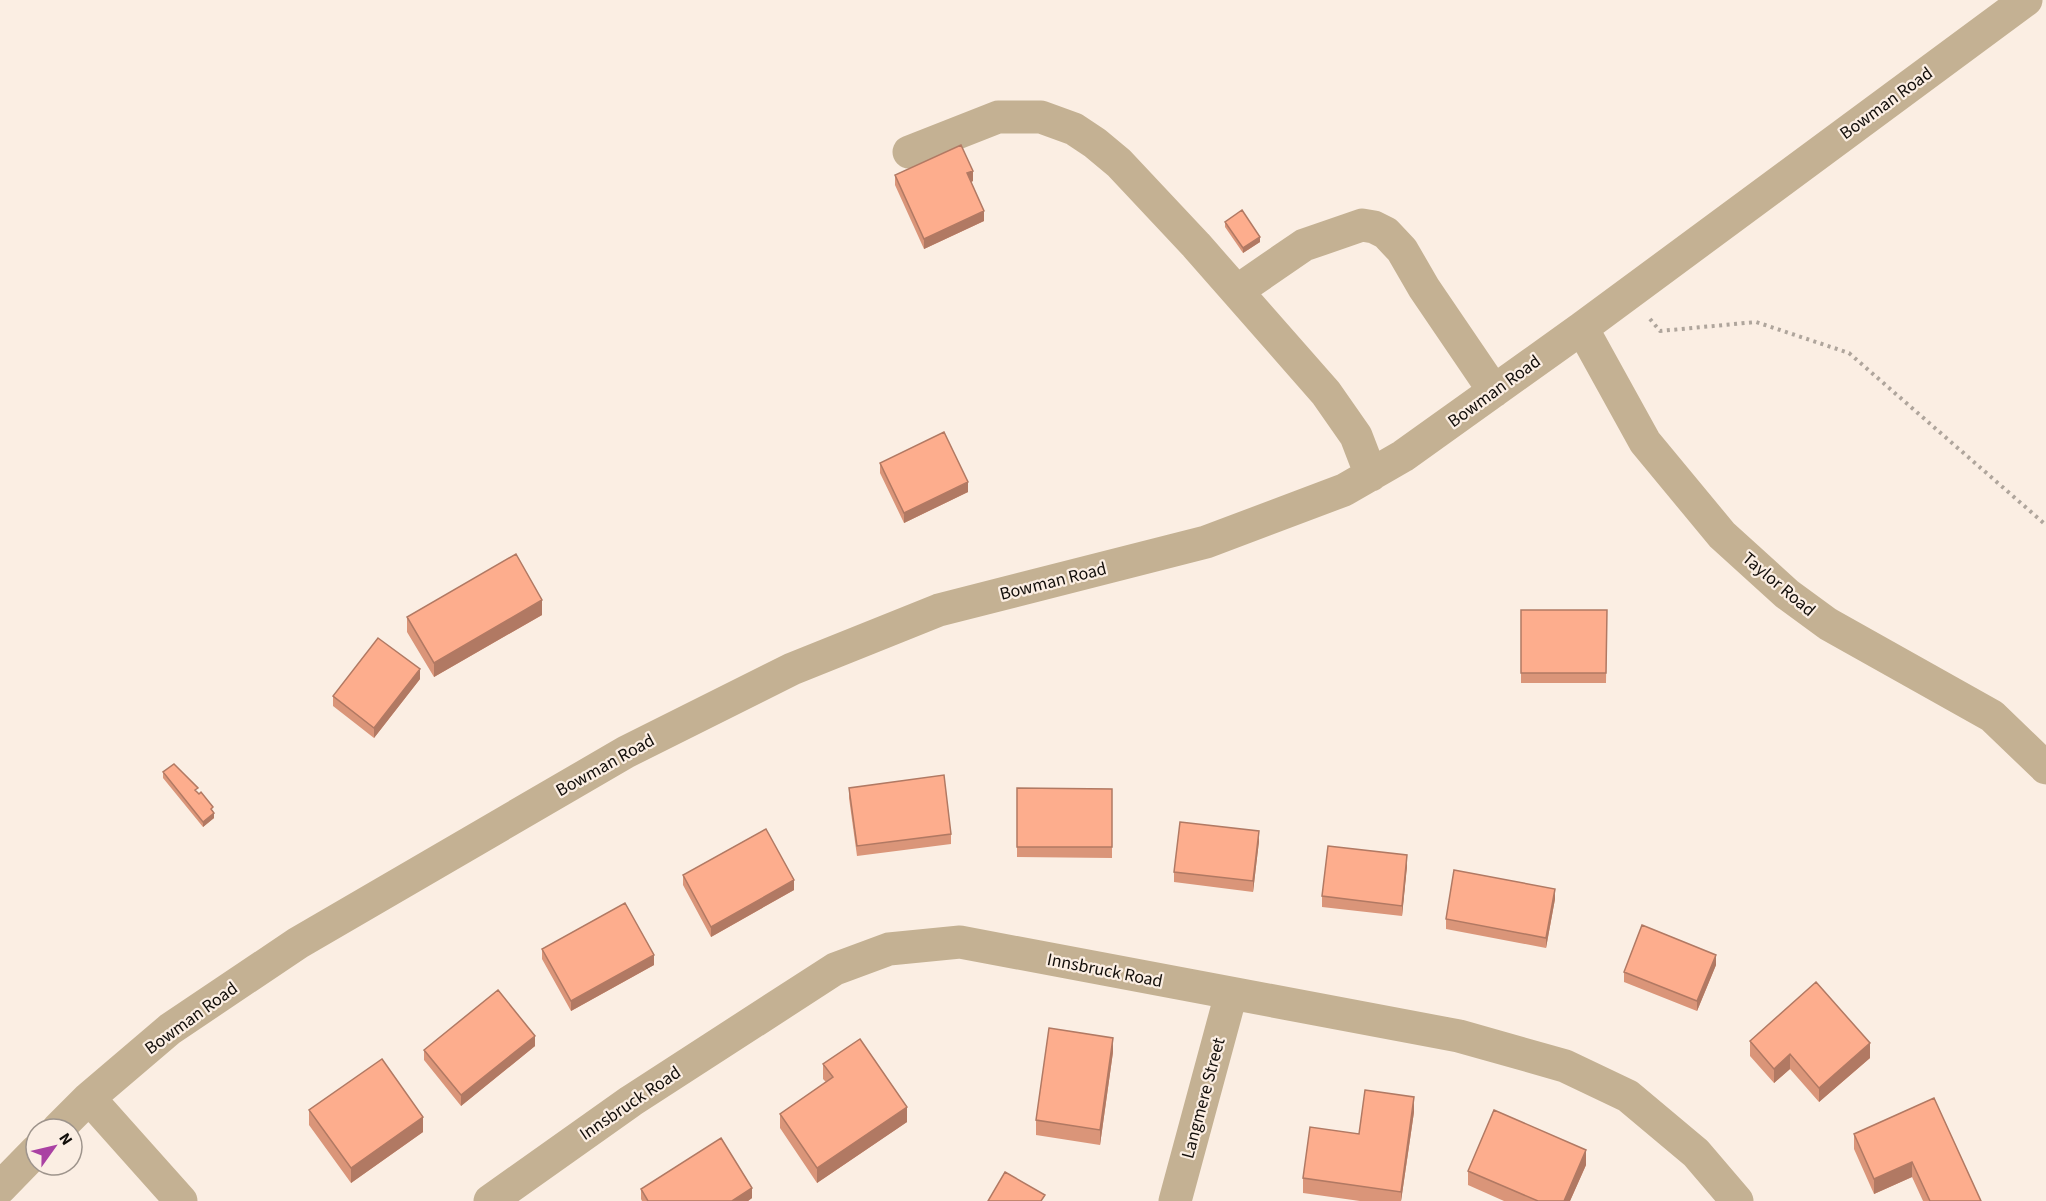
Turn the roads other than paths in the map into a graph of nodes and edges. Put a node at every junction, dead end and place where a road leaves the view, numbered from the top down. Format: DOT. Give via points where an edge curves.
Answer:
graph roads {
  1 [pos="2026,0"];
  2 [pos="909,152"];
  3 [pos="1238,291"];
  4 [pos="1582,328"];
  5 [pos="1494,391"];
  6 [pos="1371,475"];
  7 [pos="2046,768"];
  8 [pos="1231,994"];
  9 [pos="89,1098"];
  10 [pos="70,1117"];
  11 [pos="24,1163"];
  12 [pos="0,1188"];
  13 [pos="181,1201"];
  14 [pos="490,1201"];
  15 [pos="1175,1201"];
  16 [pos="1737,1201"];
  1 -- 4 [label="street, Bowman Road"];
  2 -- 3 [label="street" via="998,117 1041,117 1074,129 1119,163"];
  3 -- 5 [label="street" via="1304,245 1362,225 1374,227 1402,250"];
  3 -- 6 [label="street" via="1341,412 1356,436"];
  4 -- 5 [label="street, Bowman Road"];
  4 -- 7 [label="street, Taylor Road" via="1645,442 1722,535 1787,594 1828,624 1992,716"];
  5 -- 6 [label="street, Bowman Road"];
  6 -- 9 [label="street, Bowman Road" via="1344,490 1206,542 939,610 792,669 626,752 297,943 170,1029"];
  8 -- 14 [label="street, Innsbruck Road" via="960,942 889,949 835,969 631,1101"];
  8 -- 15 [label="street, Langmere Street"];
  8 -- 16 [label="street, Innsbruck Road" via="1459,1036 1565,1066 1628,1096 1696,1154"];
  9 -- 10 [label="street, Bowman Road"];
  9 -- 13 [label="street"];
  11 -- 12 [label="street"];
}
